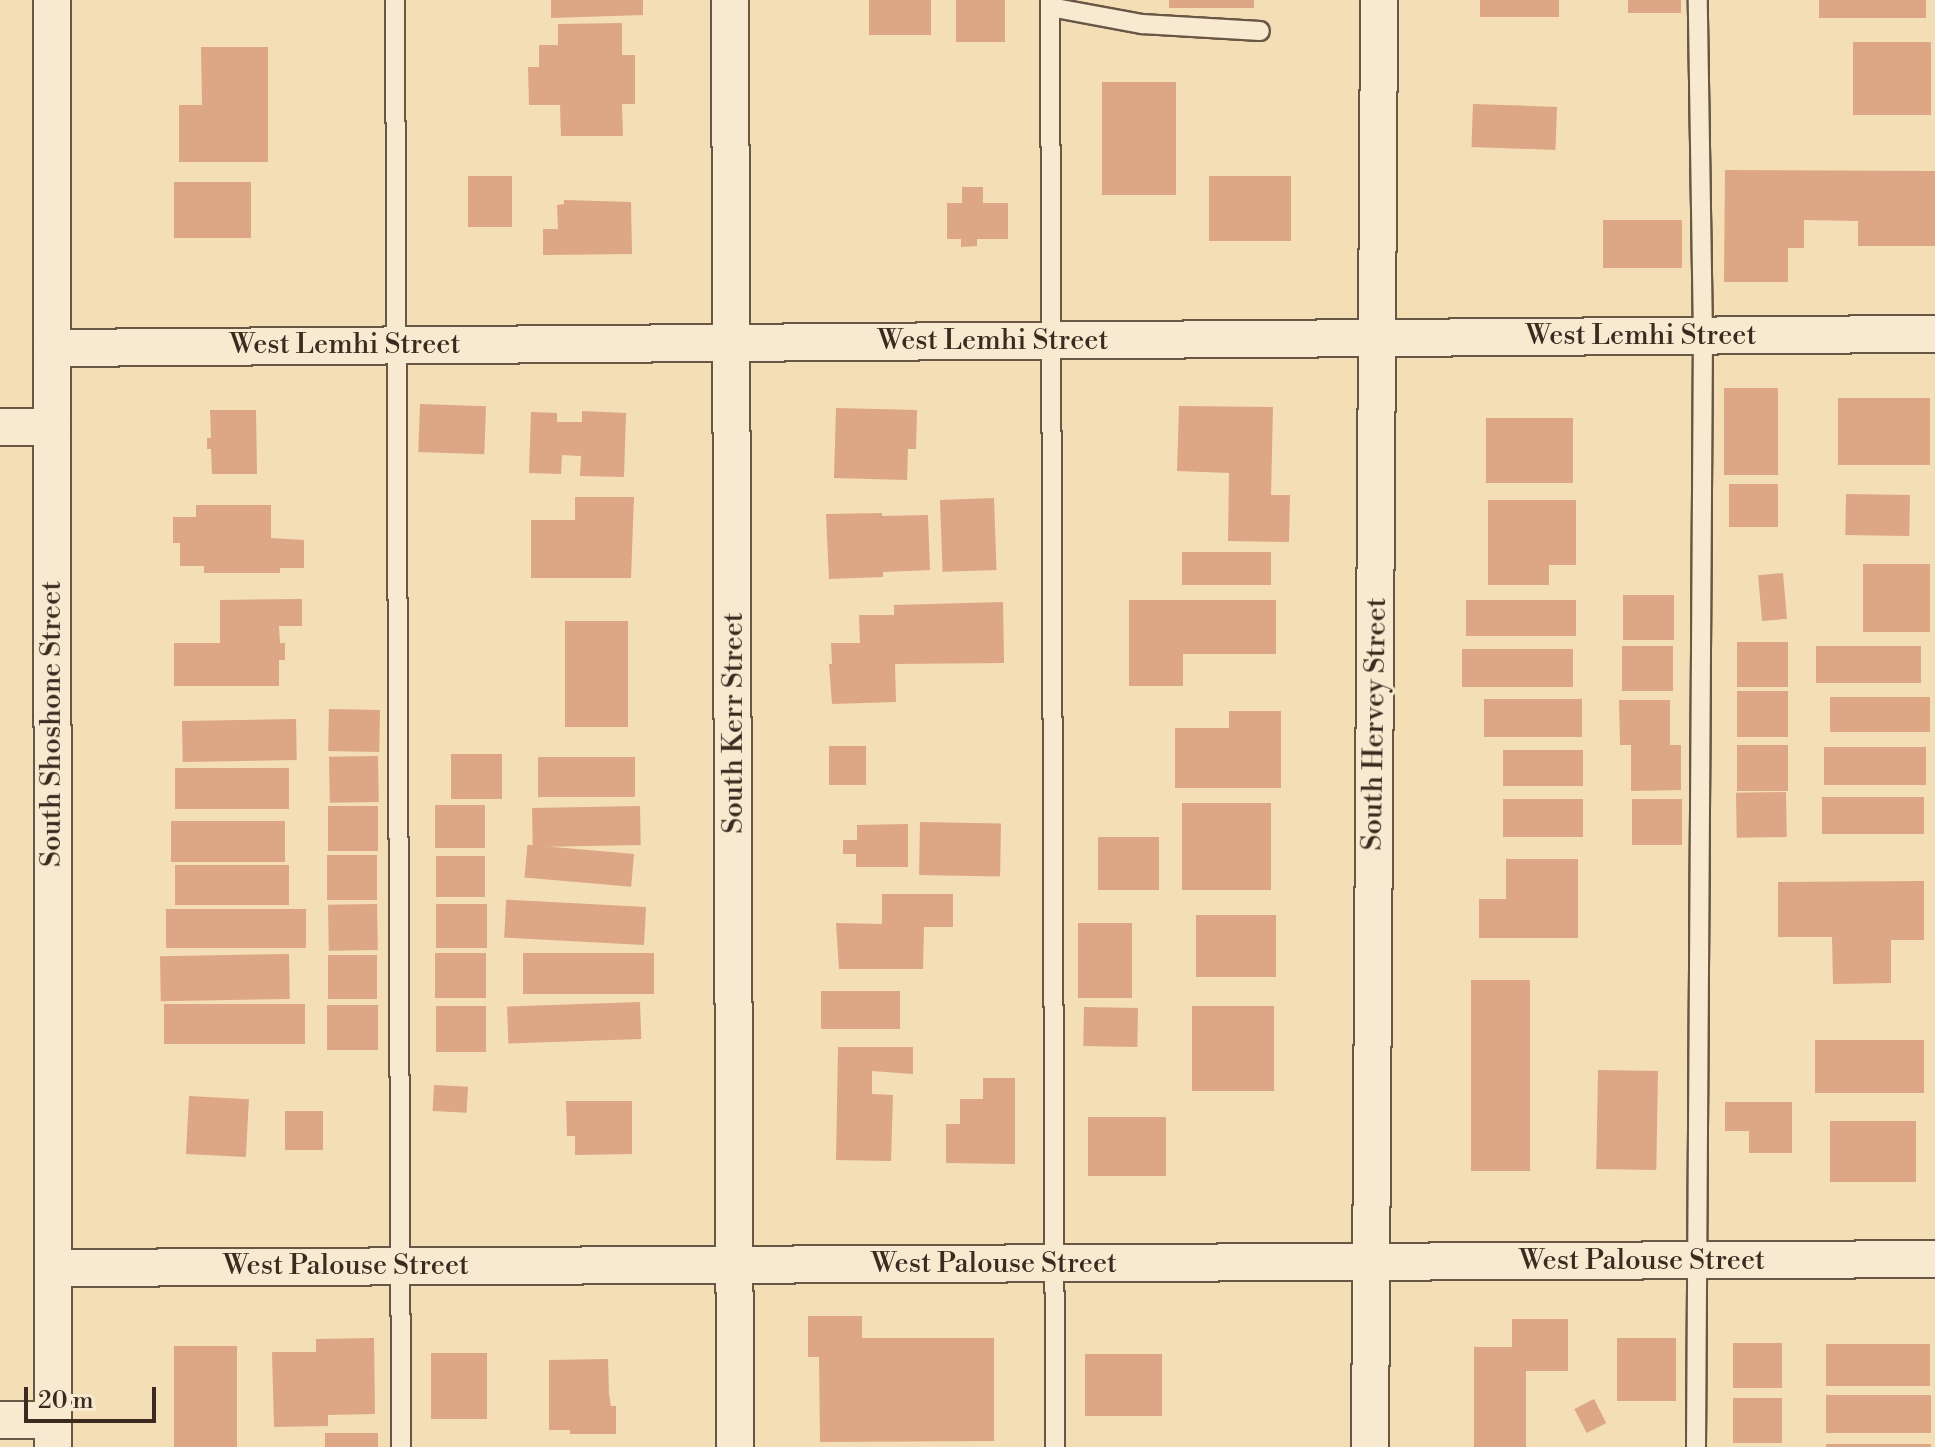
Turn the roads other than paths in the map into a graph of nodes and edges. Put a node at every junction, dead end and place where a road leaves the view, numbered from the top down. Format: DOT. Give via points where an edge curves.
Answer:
graph roads {
  1 [pos="52,0"];
  2 [pos="395,0"];
  3 [pos="730,0"];
  4 [pos="1379,0"];
  5 [pos="1698,0"];
  6 [pos="1050,4"];
  7 [pos="1260,31"];
  8 [pos="1935,334"];
  9 [pos="1703,336"];
  10 [pos="1379,338"];
  11 [pos="1051,341"];
  12 [pos="733,343"];
  13 [pos="397,345"];
  14 [pos="52,348"];
  15 [pos="0,427"];
  16 [pos="52,427"];
  17 [pos="1935,1259"];
  18 [pos="1694,1260"];
  19 [pos="1369,1262"];
  20 [pos="1053,1263"];
  21 [pos="735,1265"];
  22 [pos="400,1266"];
  23 [pos="53,1268"];
  24 [pos="0,1420"];
  25 [pos="53,1434"];
  26 [pos="401,1447"];
  27 [pos="735,1447"];
  28 [pos="1055,1447"];
  29 [pos="1370,1447"];
  30 [pos="1696,1447"];
  1 -- 14 [label="street, South Shoshone Street"];
  2 -- 13 [label="lane"];
  3 -- 12 [label="street, South Kerr Street"];
  4 -- 10 [label="street, South Hervey Street"];
  5 -- 9 [label="lane"];
  6 -- 7 [label="lane" via="1142,24"];
  6 -- 11 [label="lane"];
  8 -- 9 [label="street, West Lemhi Street"];
  9 -- 10 [label="street, West Lemhi Street"];
  9 -- 18 [label="lane"];
  10 -- 11 [label="street, West Lemhi Street"];
  10 -- 19 [label="street, South Hervey Street"];
  11 -- 12 [label="street, West Lemhi Street"];
  11 -- 20 [label="lane"];
  12 -- 13 [label="street, West Lemhi Street"];
  12 -- 21 [label="street, South Kerr Street"];
  13 -- 14 [label="street, West Lemhi Street"];
  13 -- 22 [label="lane"];
  14 -- 16 [label="street, South Shoshone Street"];
  15 -- 16 [label="street"];
  16 -- 23 [label="street, South Shoshone Street"];
  17 -- 18 [label="street, West Palouse Street"];
  18 -- 19 [label="street, West Palouse Street"];
  18 -- 30 [label="lane"];
  19 -- 20 [label="street, West Palouse Street"];
  19 -- 29 [label="street, South Hervey Street"];
  20 -- 21 [label="street, West Palouse Street"];
  20 -- 28 [label="lane"];
  21 -- 22 [label="street, West Palouse Street"];
  21 -- 27 [label="street, South Kerr Street"];
  22 -- 23 [label="street, West Palouse Street"];
  22 -- 26 [label="lane"];
  23 -- 25 [label="street, South Shoshone Street"];
  24 -- 25 [label="street"];
}
